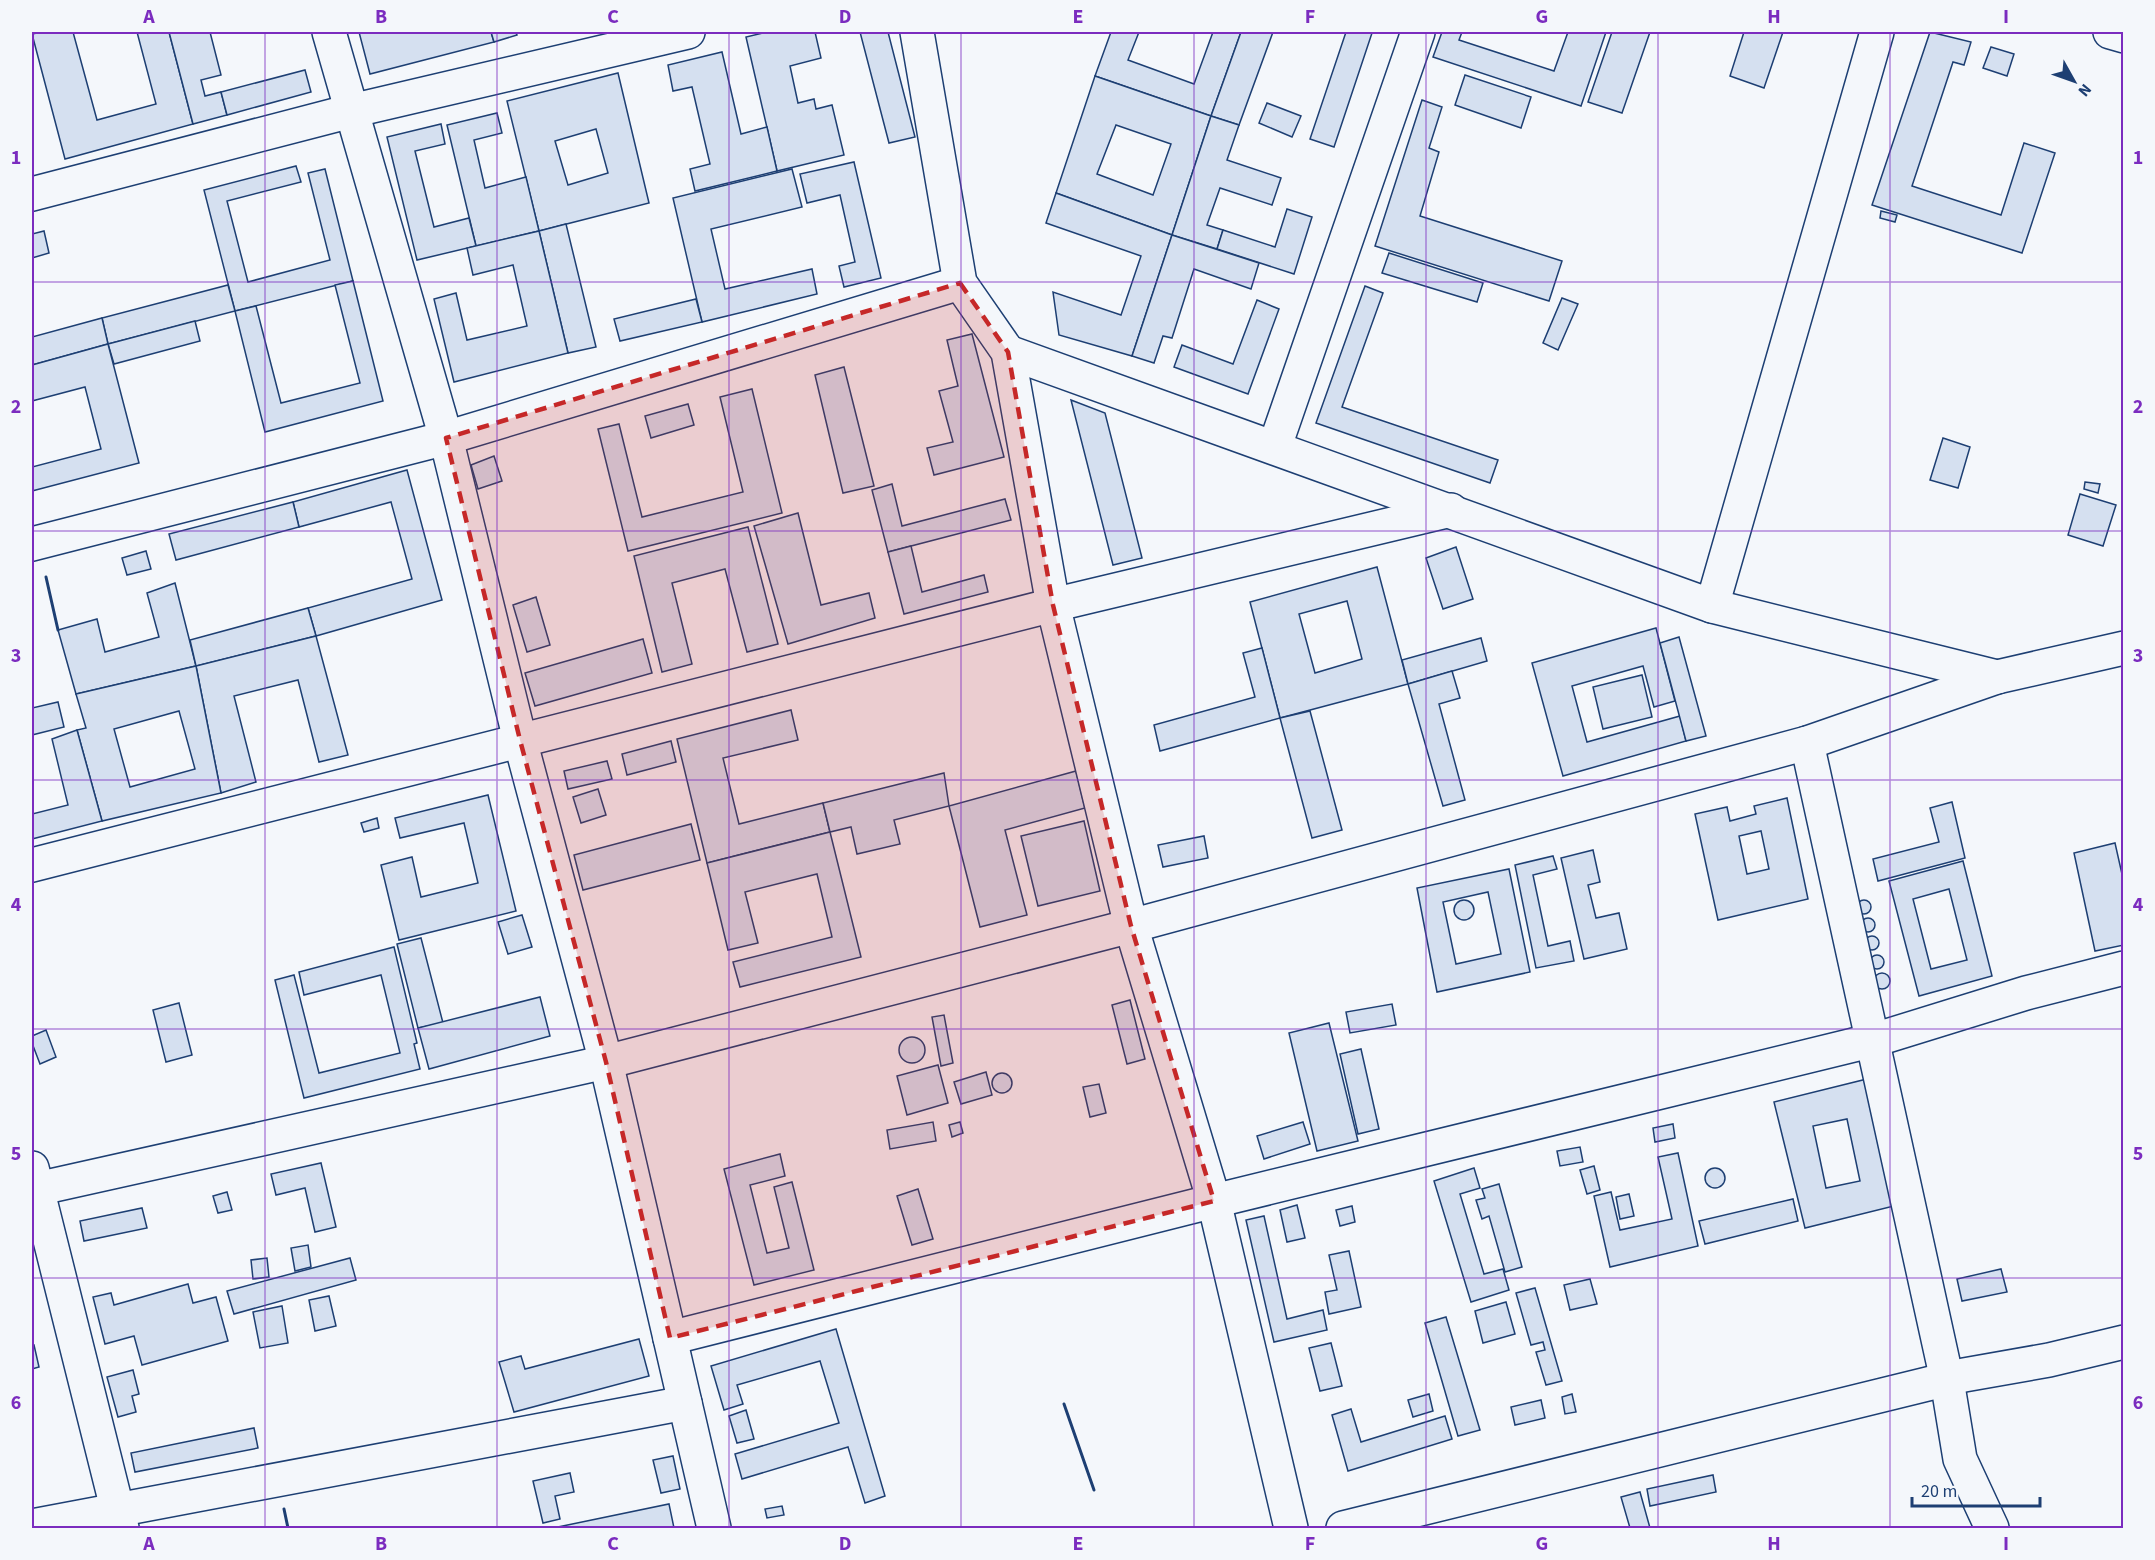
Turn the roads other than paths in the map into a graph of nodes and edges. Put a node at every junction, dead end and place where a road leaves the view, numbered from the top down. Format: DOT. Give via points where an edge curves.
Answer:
graph roads {
  1 [pos="329,32"];
  2 [pos="688,32"];
  3 [pos="916,32"];
  4 [pos="1418,32"];
  5 [pos="1877,32"];
  6 [pos="2110,32"];
  7 [pos="2124,36"];
  8 [pos="351,111"];
  9 [pos="32,194"];
  10 [pos="960,283"];
  11 [pos="1008,352"];
  12 [pos="447,438"];
  13 [pos="1275,446"];
  14 [pos="1451,510"];
  15 [pos="32,544"];
  16 [pos="1053,606"];
  17 [pos="1712,606"];
  18 [pos="2124,648"];
  19 [pos="1997,677"];
  20 [pos="520,740"];
  21 [pos="1807,743"];
  22 [pos="32,865"];
  23 [pos="1131,926"];
  24 [pos="2124,968"];
  25 [pos="1874,1040"];
  26 [pos="606,1062"];
  27 [pos="33,1182"];
  28 [pos="1214,1201"];
  29 [pos="670,1338"];
  30 [pos="2124,1342"];
  31 [pos="1947,1380"];
  32 [pos="685,1403"];
  33 [pos="119,1520"];
  34 [pos="32,1526"];
  35 [pos="714,1528"];
  36 [pos="1291,1528"];
  37 [pos="1343,1528"];
  38 [pos="1992,1528"];
  1 -- 8 [label="street"];
  2 -- 8 [label="street"];
  3 -- 10 [label="street"];
  4 -- 13 [label="street"];
  5 -- 17 [label="street"];
  6 -- 7 [label="street"];
  8 -- 9 [label="street"];
  8 -- 12 [label="street"];
  10 -- 11 [label="street"];
  10 -- 12 [label="street"];
  11 -- 13 [label="street"];
  11 -- 16 [label="street"];
  12 -- 15 [label="street"];
  12 -- 20 [label="street"];
  13 -- 14 [label="street"];
  14 -- 16 [label="street"];
  14 -- 17 [label="street"];
  16 -- 20 [label="street"];
  16 -- 23 [label="street"];
  17 -- 19 [label="street"];
  18 -- 19 [label="street"];
  19 -- 21 [label="street"];
  20 -- 22 [label="street"];
  20 -- 26 [label="street"];
  21 -- 23 [label="street"];
  21 -- 25 [label="street"];
  23 -- 26 [label="street"];
  23 -- 28 [label="street"];
  24 -- 25 [label="street" via="2026,993"];
  25 -- 28 [label="street"];
  25 -- 31 [label="street"];
  26 -- 27 [label="street"];
  26 -- 29 [label="street"];
  27 -- 33 [label="street"];
  28 -- 29 [label="street"];
  28 -- 36 [label="street"];
  29 -- 32 [label="street"];
  30 -- 31 [label="street"];
  31 -- 37 [label="street"];
  31 -- 38 [label="street" via="1960,1459"];
  32 -- 33 [label="street"];
  32 -- 35 [label="street"];
  33 -- 34 [label="street"];
}
